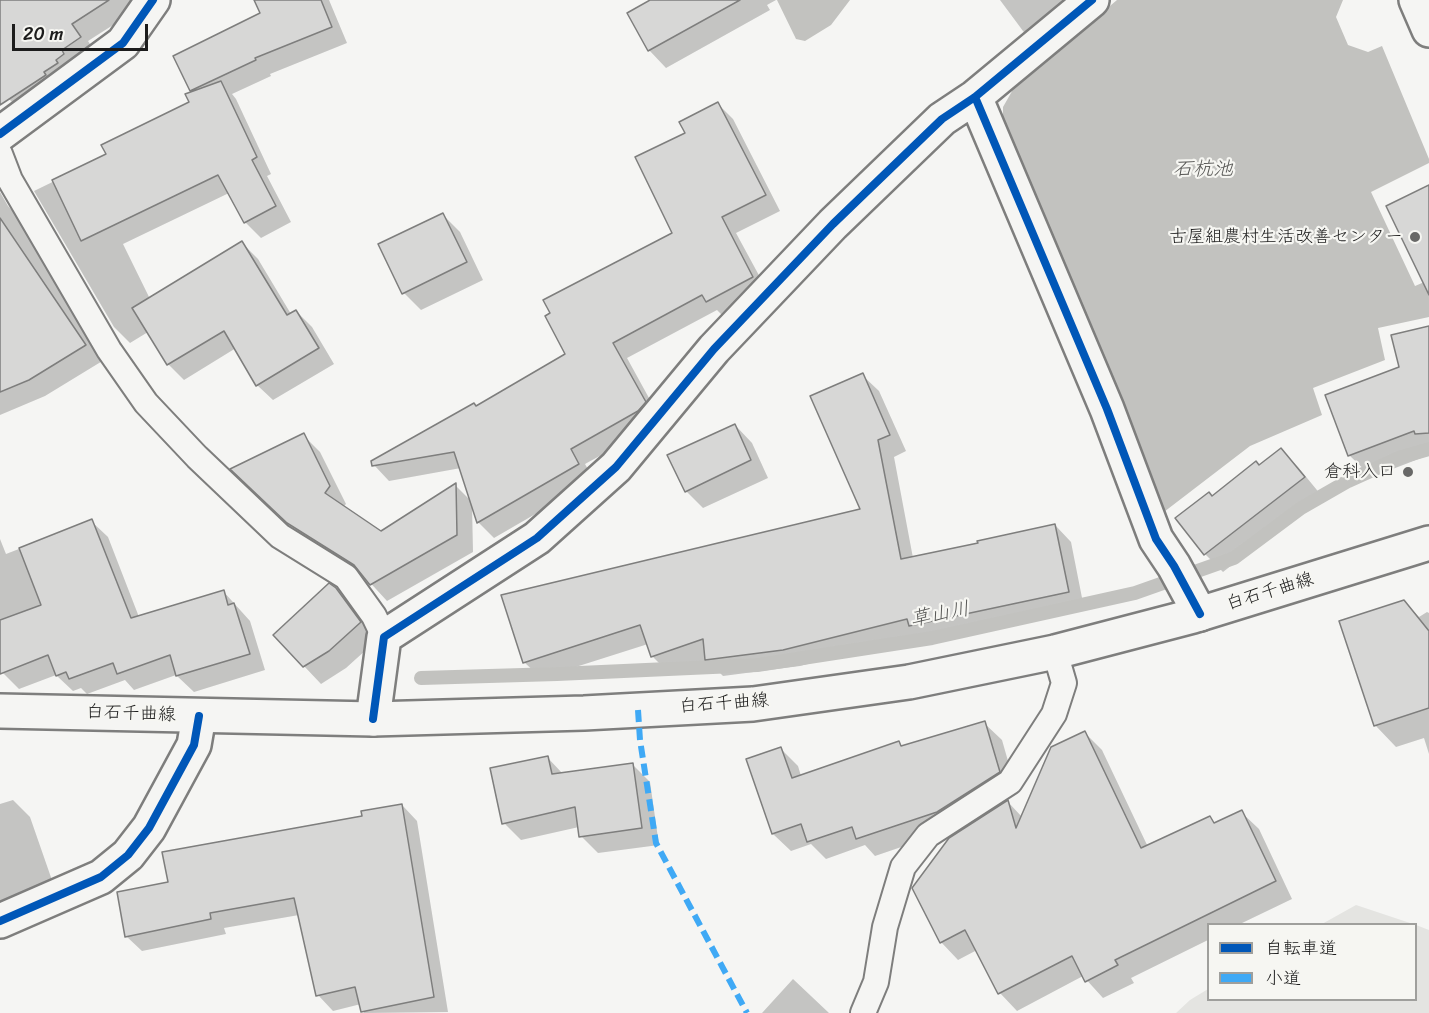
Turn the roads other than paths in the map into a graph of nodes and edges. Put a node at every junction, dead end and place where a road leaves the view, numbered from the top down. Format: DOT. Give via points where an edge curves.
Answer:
graph roads {
  1 [pos="153,0"];
  2 [pos="1092,0"];
  3 [pos="1416,0"];
  4 [pos="1429,30"];
  5 [pos="975,97"];
  6 [pos="0,134"];
  7 [pos="0,154"];
  8 [pos="1429,543"];
  9 [pos="1187,590"];
  10 [pos="384,637"];
  11 [pos="1055,652"];
  12 [pos="0,711"];
  13 [pos="199,716"];
  14 [pos="374,719"];
  15 [pos="0,921"];
  16 [pos="863,1013"];
  1 -- 6 [label="street" via="123,44"];
  2 -- 5 [label="street"];
  3 -- 4 [label="street"];
  5 -- 9 [label="street" via="1107,409 1156,539"];
  5 -- 10 [label="street" via="942,119 833,224 714,349 616,467 537,538"];
  7 -- 10 [label="lane" via="10,180 109,350 147,403 280,536 345,577 374,616"];
  8 -- 9 [label="street, 白石千曲線"];
  9 -- 11 [label="street, 白石千曲線"];
  10 -- 14 [label="street"];
  11 -- 14 [label="street, 白石千曲線" via="909,682 753,704"];
  11 -- 16 [label="lane" via="1064,683 1054,714 1010,782 928,835 903,867 885,927 876,982"];
  12 -- 13 [label="street, 白石千曲線"];
  13 -- 14 [label="street, 白石千曲線"];
  13 -- 15 [label="street" via="194,745 149,828 128,855 101,877"];
}
